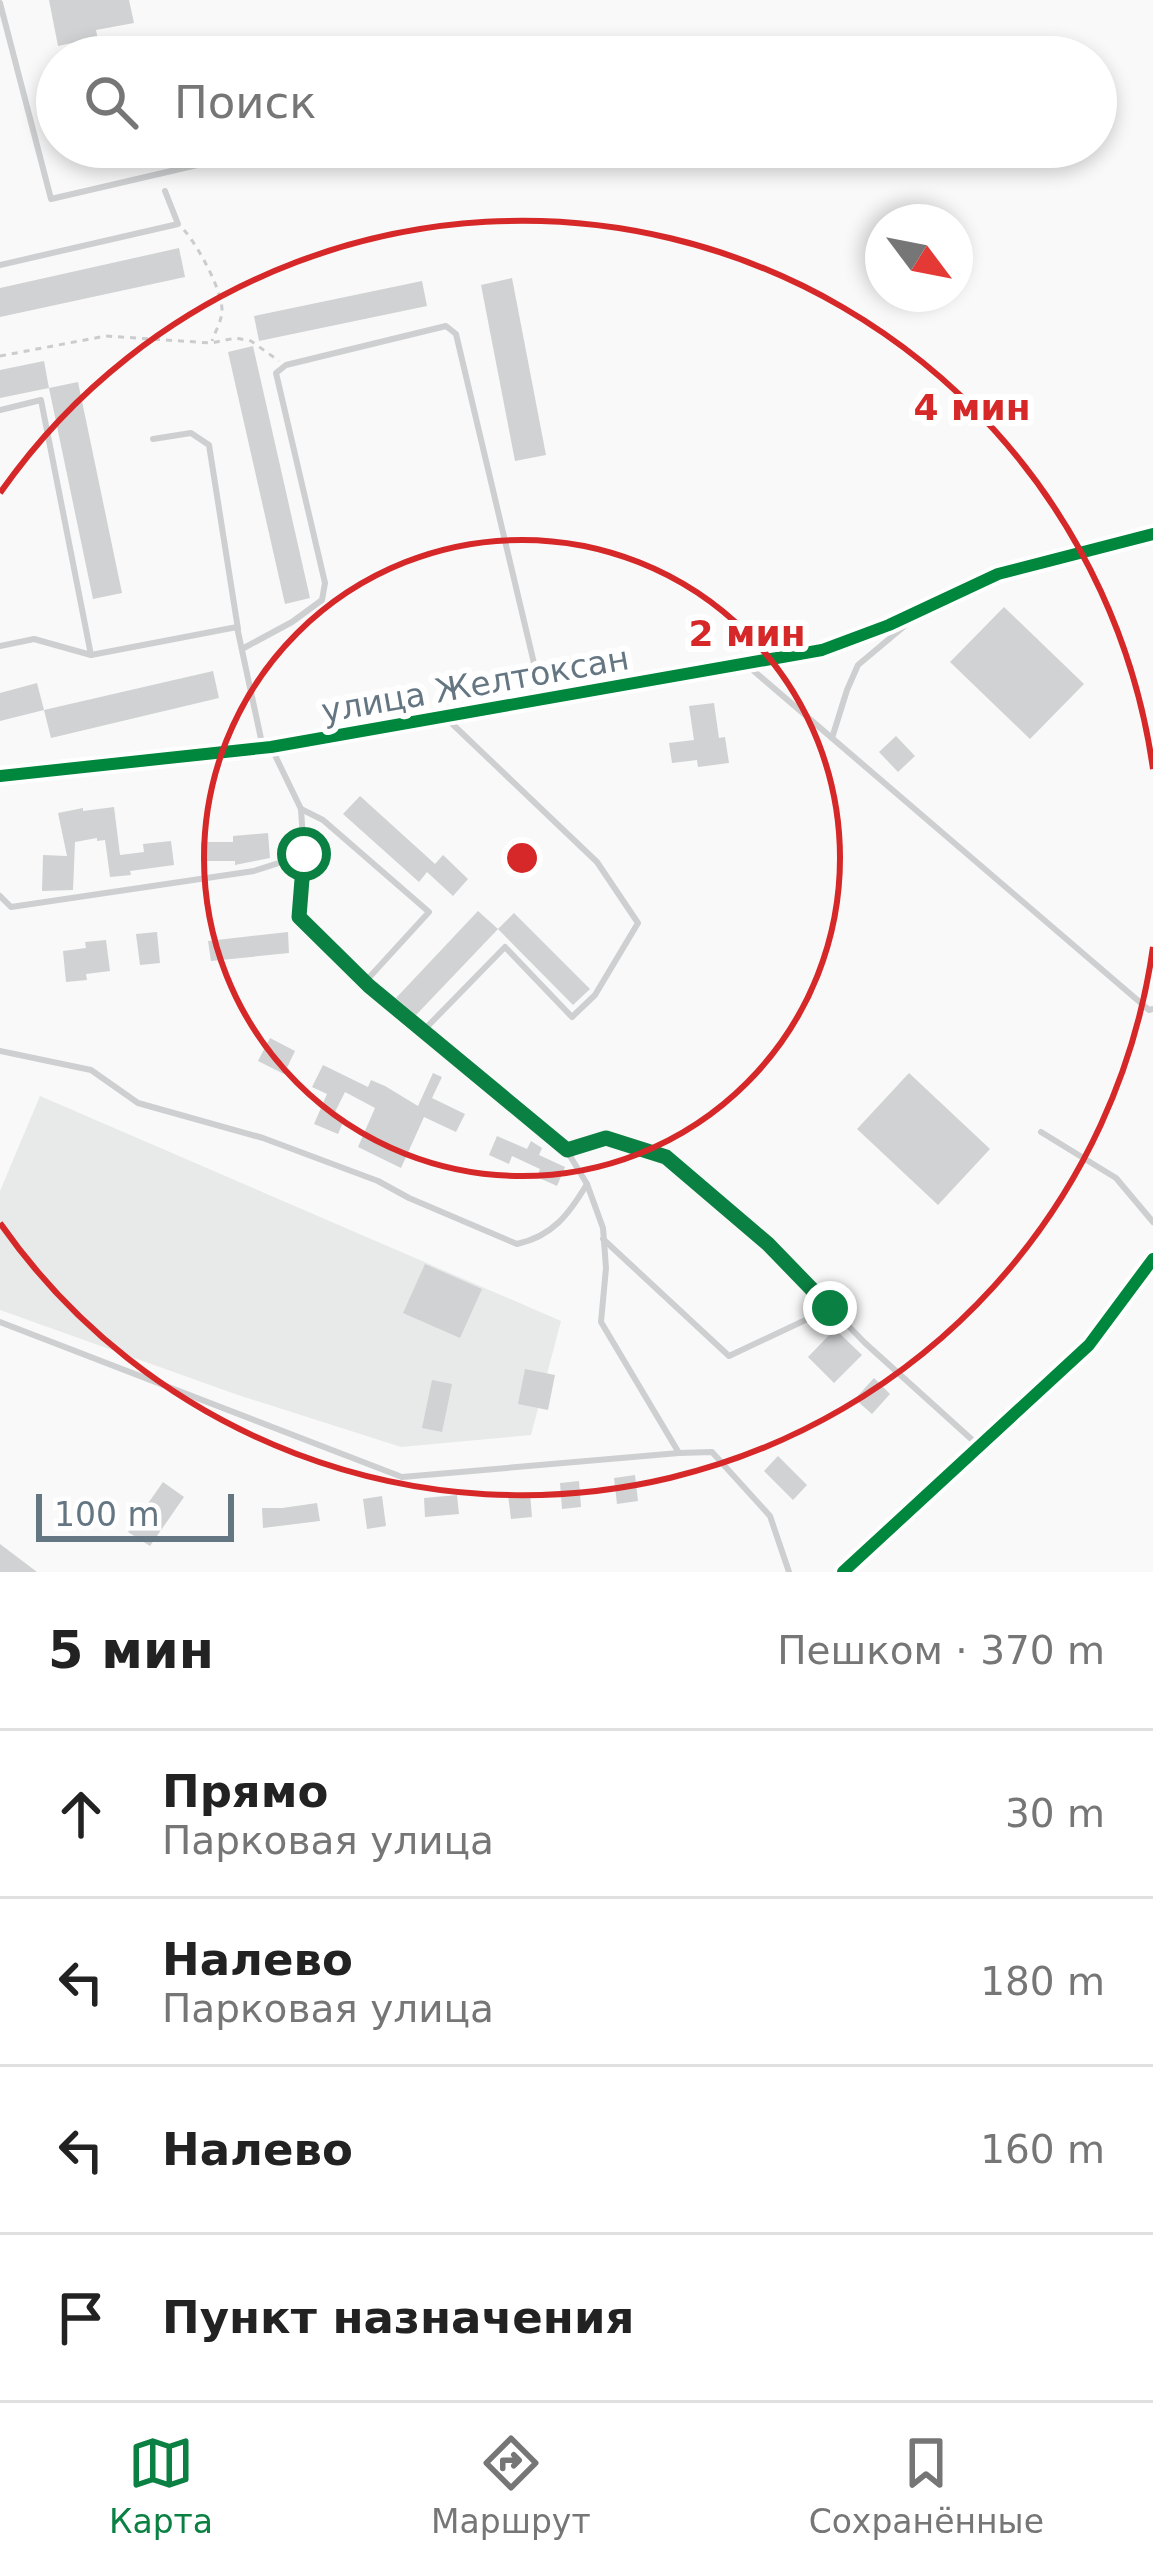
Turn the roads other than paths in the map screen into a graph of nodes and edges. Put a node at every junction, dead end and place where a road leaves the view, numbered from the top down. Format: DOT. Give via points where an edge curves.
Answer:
graph roads {
  1 [pos="0,3"];
  2 [pos="36,141"];
  3 [pos="43,168"];
  4 [pos="184,168"];
  5 [pos="165,191"];
  6 [pos="0,265"];
  7 [pos="0,410"];
  8 [pos="153,439"];
  9 [pos="1153,534"];
  10 [pos="926,608"];
  11 [pos="240,639"];
  12 [pos="0,646"];
  13 [pos="242,649"];
  14 [pos="91,655"];
  15 [pos="746,664"];
  16 [pos="543,700"];
  17 [pos="445,717"];
  18 [pos="832,738"];
  19 [pos="267,747"];
  20 [pos="0,776"];
  21 [pos="302,809"];
  22 [pos="304,854"];
  23 [pos="0,896"];
  24 [pos="365,982"];
  25 [pos="1153,1010"];
  26 [pos="423,1031"];
  27 [pos="0,1051"];
  28 [pos="1041,1132"];
  29 [pos="567,1150"];
  30 [pos="587,1184"];
  31 [pos="1153,1222"];
  32 [pos="603,1239"];
  33 [pos="1153,1259"];
  34 [pos="830,1308"];
  35 [pos="0,1322"];
  36 [pos="980,1446"];
  37 [pos="679,1453"];
  38 [pos="789,1572"];
  39 [pos="842,1572"];
  1 -- 2 [label="lane"];
  3 -- 4 [label="lane" via="51,199"];
  5 -- 6 [label="lane" via="178,224"];
  7 -- 14 [label="lane" via="41,400"];
  8 -- 11 [label="lane" via="191,433 209,445"];
  9 -- 10 [label="street, улица Желтоксан" via="998,574"];
  10 -- 15 [label="street, улица Желтоксан" via="822,650"];
  10 -- 18 [label="lane" via="858,665"];
  11 -- 13 [label="lane"];
  11 -- 14 [label="lane" via="237,627"];
  12 -- 14 [label="lane" via="34,639"];
  13 -- 16 [label="lane" via="322,600 325,583 275,373 442,327 456,334"];
  13 -- 19 [label="lane"];
  15 -- 16 [label="street, улица Желтоксан"];
  15 -- 18 [label="lane"];
  16 -- 17 [label="street, улица Желтоксан"];
  17 -- 19 [label="street, улица Желтоксан"];
  17 -- 26 [label="lane" via="597,862 638,923 596,995 572,1017 506,947"];
  18 -- 25 [label="lane"];
  19 -- 20 [label="street, улица Желтоксан"];
  19 -- 21 [label="lane"];
  21 -- 22 [label="lane"];
  21 -- 24 [label="lane" via="429,912"];
  22 -- 23 [label="lane" via="254,871 11,907"];
  22 -- 24 [label="lane" via="299,917"];
  24 -- 26 [label="lane"];
  26 -- 29 [label="lane"];
  27 -- 30 [label="lane" via="91,1070 138,1103 282,1145 517,1244 553,1229"];
  28 -- 31 [label="lane" via="1116,1178"];
  29 -- 30 [label="lane"];
  29 -- 34 [label="lane" via="606,1138 666,1157"];
  30 -- 32 [label="lane"];
  32 -- 34 [label="lane" via="729,1356"];
  32 -- 37 [label="lane" via="601,1322"];
  33 -- 36 [label="street" via="1090,1345"];
  34 -- 36 [label="lane"];
  35 -- 37 [label="lane" via="402,1477"];
  36 -- 39 [label="street"];
  37 -- 38 [label="lane" via="712,1452 770,1516"];
}
